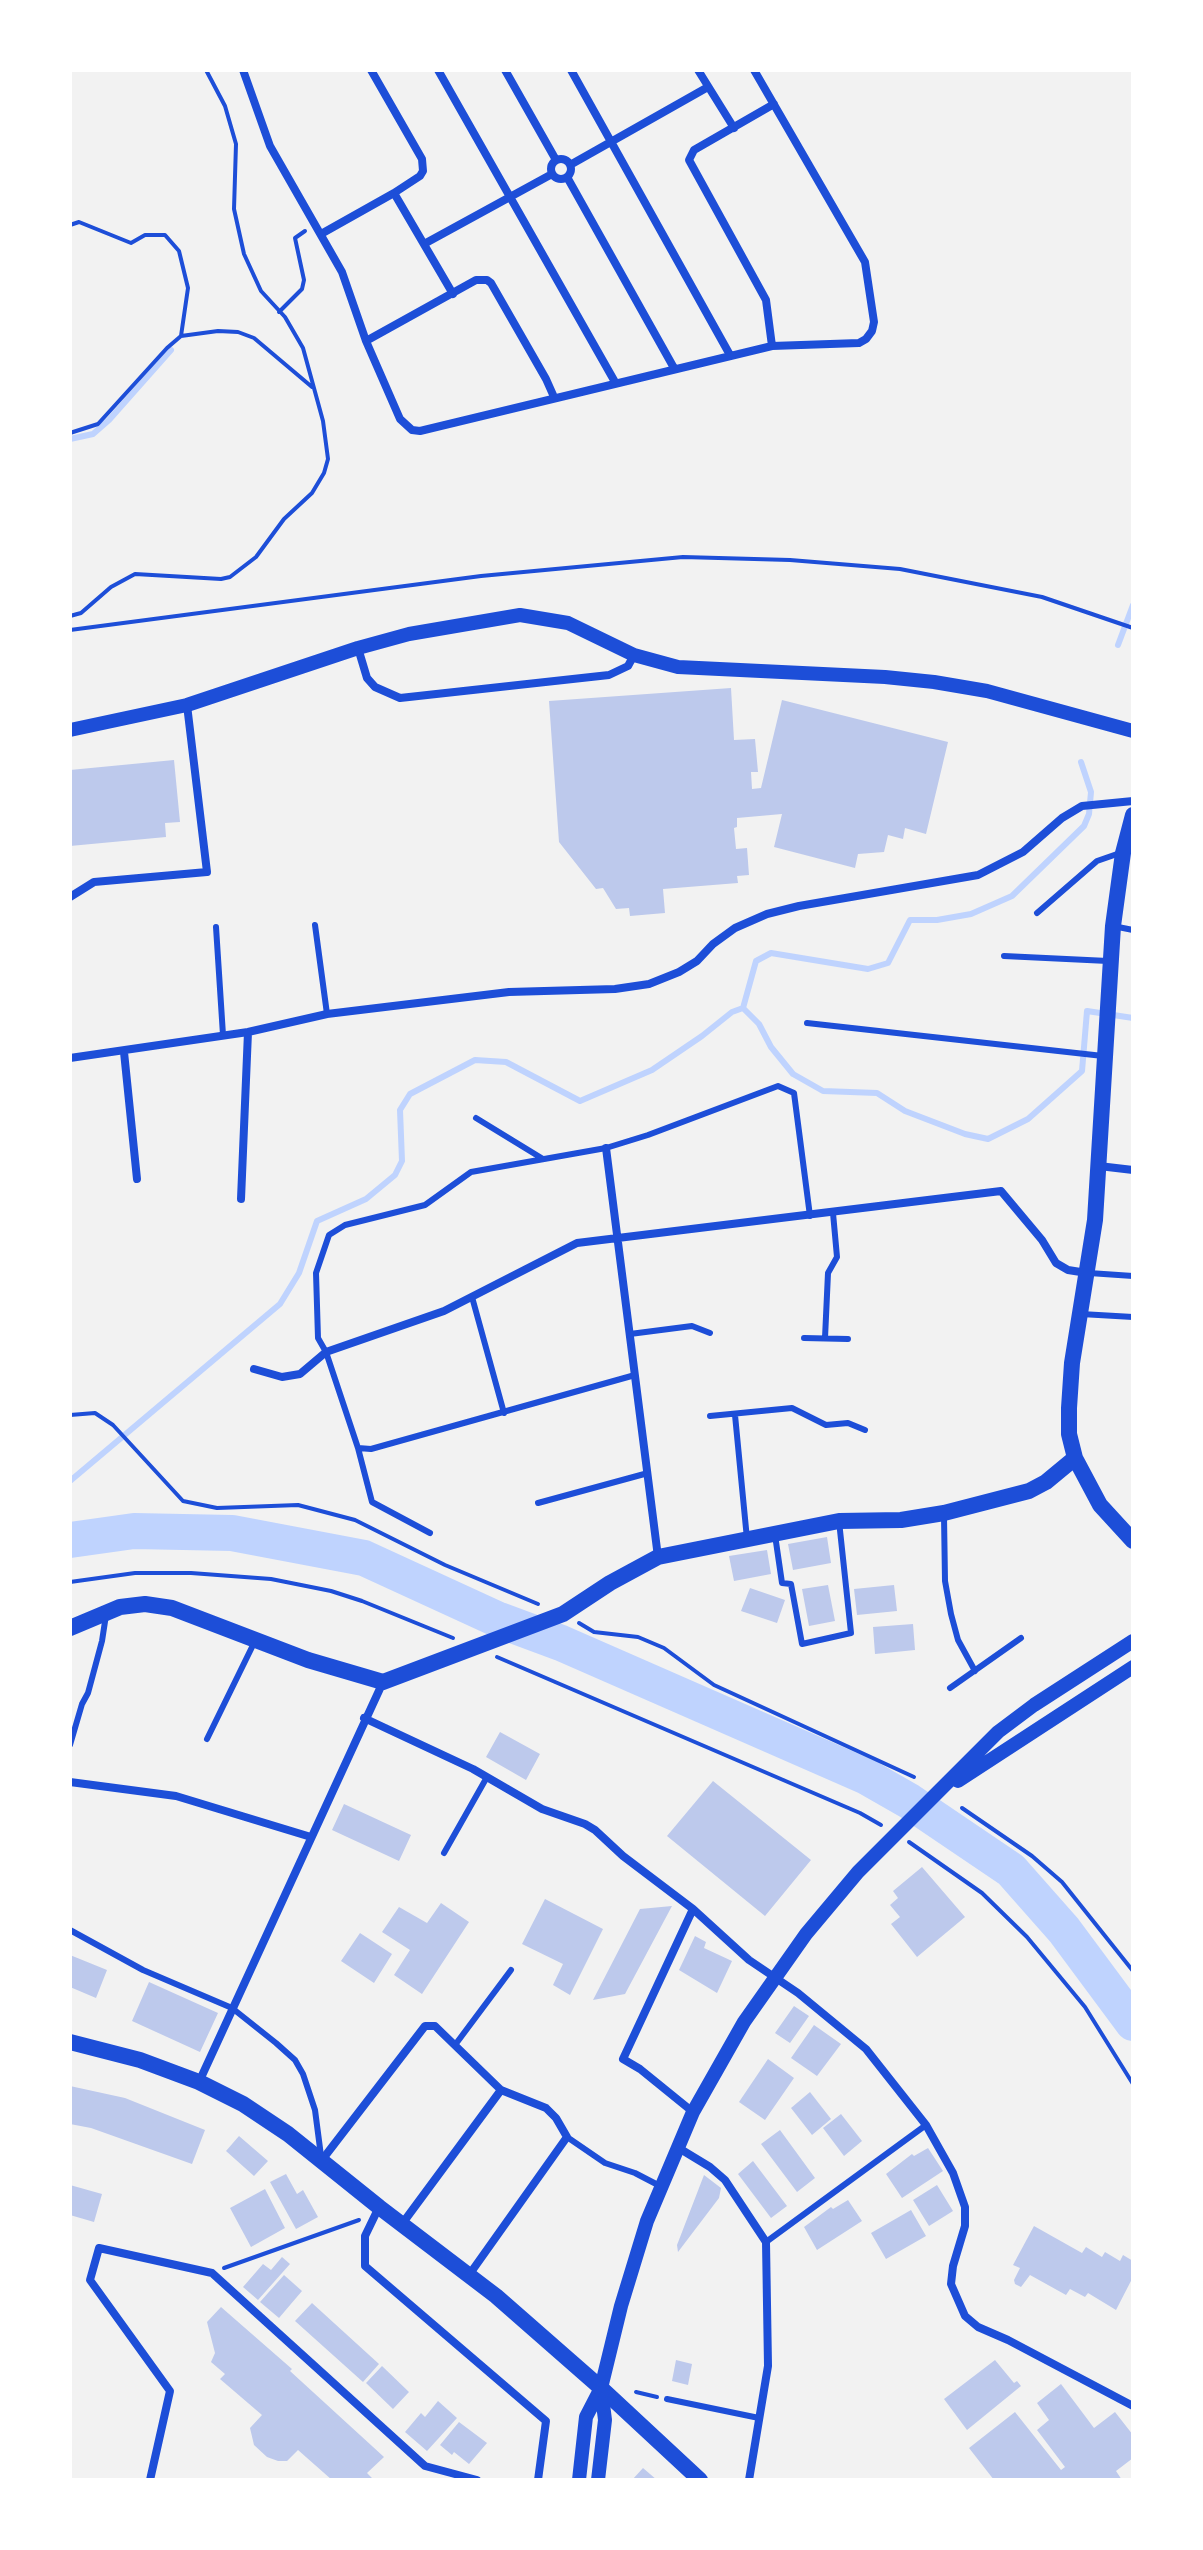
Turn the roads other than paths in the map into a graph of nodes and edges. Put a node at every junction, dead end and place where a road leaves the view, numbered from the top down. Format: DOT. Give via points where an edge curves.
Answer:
graph roads {
  1 [pos="243,70"];
  2 [pos="371,70"];
  3 [pos="438,70"];
  4 [pos="505,70"];
  5 [pos="571,70"];
  6 [pos="698,70"];
  7 [pos="754,70"];
  8 [pos="708,87"];
  9 [pos="774,104"];
  10 [pos="734,128"];
  11 [pos="611,143"];
  12 [pos="556,160"];
  13 [pos="570,165"];
  14 [pos="552,174"];
  15 [pos="567,177"];
  16 [pos="394,193"];
  17 [pos="510,197"];
  18 [pos="321,234"];
  19 [pos="424,244"];
  20 [pos="453,294"];
  21 [pos="366,341"];
  22 [pos="772,346"];
  23 [pos="730,355"];
  24 [pos="674,368"];
  25 [pos="615,382"];
  26 [pos="554,397"];
  27 [pos="358,648"];
  28 [pos="634,655"];
  29 [pos="187,705"];
  30 [pos="70,730"];
  31 [pos="1133,731"];
  32 [pos="1133,801"];
  33 [pos="1133,815"];
  34 [pos="1123,853"];
  35 [pos="70,897"];
  36 [pos="1037,913"];
  37 [pos="315,925"];
  38 [pos="1113,926"];
  39 [pos="216,927"];
  40 [pos="1133,930"];
  41 [pos="1004,956"];
  42 [pos="1111,961"];
  43 [pos="327,1014"];
  44 [pos="807,1023"];
  45 [pos="248,1032"];
  46 [pos="223,1035"];
  47 [pos="124,1052"];
  48 [pos="1106,1057"];
  49 [pos="70,1058"];
  50 [pos="476,1118"];
  51 [pos="606,1148"];
  52 [pos="543,1159"];
  53 [pos="1099,1166"];
  54 [pos="1133,1170"];
  55 [pos="137,1179"];
  56 [pos="241,1199"];
  57 [pos="833,1213"];
  58 [pos="810,1216"];
  59 [pos="618,1239"];
  60 [pos="1088,1273"];
  61 [pos="1133,1276"];
  62 [pos="472,1297"];
  63 [pos="1081,1314"];
  64 [pos="1133,1317"];
  65 [pos="710,1333"];
  66 [pos="630,1334"];
  67 [pos="804,1338"];
  68 [pos="825,1338"];
  69 [pos="848,1339"];
  70 [pos="326,1352"];
  71 [pos="254,1369"];
  72 [pos="635,1375"];
  73 [pos="504,1413"];
  74 [pos="735,1415"];
  75 [pos="710,1416"];
  76 [pos="865,1430"];
  77 [pos="358,1448"];
  78 [pos="1075,1458"];
  79 [pos="648,1473"];
  80 [pos="538,1503"];
  81 [pos="944,1513"];
  82 [pos="839,1521"];
  83 [pos="430,1533"];
  84 [pos="774,1533"];
  85 [pos="747,1539"];
  86 [pos="1133,1541"];
  87 [pos="658,1557"];
  88 [pos="107,1611"];
  89 [pos="70,1628"];
  90 [pos="1021,1638"];
  91 [pos="256,1640"];
  92 [pos="1133,1641"];
  93 [pos="1133,1667"];
  94 [pos="975,1671"];
  95 [pos="383,1682"];
  96 [pos="950,1688"];
  97 [pos="364,1718"];
  98 [pos="207,1739"];
  99 [pos="70,1745"];
  100 [pos="487,1777"];
  101 [pos="70,1782"];
  102 [pos="935,1796"];
  103 [pos="311,1837"];
  104 [pos="444,1853"];
  105 [pos="693,1909"];
  106 [pos="70,1930"];
  107 [pos="511,1970"];
  108 [pos="774,1977"];
  109 [pos="232,2008"];
  110 [pos="70,2042"];
  111 [pos="455,2045"];
  112 [pos="199,2082"];
  113 [pos="501,2090"];
  114 [pos="693,2112"];
  115 [pos="926,2125"];
  116 [pos="567,2137"];
  117 [pos="677,2147"];
  118 [pos="322,2160"];
  119 [pos="660,2186"];
  120 [pos="376,2212"];
  121 [pos="402,2224"];
  122 [pos="766,2242"];
  123 [pos="469,2275"];
  124 [pos="601,2388"];
  125 [pos="667,2399"];
  126 [pos="1133,2406"];
  127 [pos="759,2418"];
  128 [pos="150,2480"];
  129 [pos="477,2480"];
  130 [pos="538,2480"];
  131 [pos="579,2480"];
  132 [pos="598,2480"];
  133 [pos="700,2480"];
  134 [pos="749,2480"];
  1 -- 18 [label="street" via="270,146"];
  2 -- 16 [label="street" via="424,165 420,176"];
  3 -- 17 [label="street"];
  4 -- 12 [label="street"];
  5 -- 11 [label="street"];
  6 -- 8 [label="street"];
  7 -- 9 [label="street"];
  8 -- 10 [label="street"];
  8 -- 11 [label="street"];
  9 -- 10 [label="street"];
  9 -- 22 [label="street" via="865,262 874,322 859,343"];
  10 -- 22 [label="street" via="694,150 689,160 766,300"];
  11 -- 13 [label="street"];
  11 -- 23 [label="street"];
  12 -- 13 [label="street"];
  12 -- 14 [label="street"];
  13 -- 15 [label="street"];
  14 -- 15 [label="street"];
  14 -- 17 [label="street"];
  15 -- 24 [label="street"];
  16 -- 18 [label="street"];
  16 -- 19 [label="street"];
  17 -- 19 [label="street"];
  17 -- 25 [label="street"];
  18 -- 21 [label="street" via="342,272"];
  19 -- 20 [label="street"];
  20 -- 21 [label="street"];
  20 -- 26 [label="street" via="476,280 491,283"];
  21 -- 26 [label="street" via="400,419 412,430"];
  22 -- 23 [label="street"];
  23 -- 24 [label="street"];
  24 -- 25 [label="street"];
  25 -- 26 [label="street"];
  27 -- 28 [label="street" via="520,615 568,623"];
  27 -- 28 [label="street" via="367,678 400,698 609,675 628,666"];
  27 -- 29 [label="street"];
  28 -- 31 [label="street" via="678,667 934,682"];
  29 -- 30 [label="street"];
  29 -- 35 [label="street" via="207,872 94,882"];
  32 -- 43 [label="street" via="1082,806 1023,852 978,875 767,914 735,928 679,972 649,984 509,992"];
  33 -- 34 [label="main road"];
  34 -- 36 [label="lane" via="1097,861"];
  34 -- 38 [label="main road"];
  37 -- 43 [label="lane"];
  38 -- 40 [label="lane"];
  38 -- 42 [label="main road"];
  39 -- 46 [label="lane"];
  41 -- 42 [label="lane"];
  42 -- 48 [label="main road"];
  43 -- 45 [label="street"];
  44 -- 48 [label="lane"];
  45 -- 46 [label="street"];
  45 -- 56 [label="street"];
  46 -- 47 [label="street"];
  47 -- 49 [label="street"];
  47 -- 55 [label="street"];
  48 -- 53 [label="main road"];
  50 -- 52 [label="lane"];
  51 -- 52 [label="lane"];
  51 -- 58 [label="lane" via="778,1086 794,1093"];
  51 -- 59 [label="street"];
  52 -- 70 [label="lane" via="471,1172 425,1205 345,1225 329,1235 316,1273 318,1338"];
  53 -- 54 [label="street"];
  53 -- 60 [label="main road"];
  57 -- 58 [label="street"];
  57 -- 60 [label="street" via="1001,1191 1056,1263"];
  57 -- 68 [label="lane" via="837,1257 828,1273"];
  58 -- 59 [label="street"];
  59 -- 62 [label="street" via="577,1243"];
  59 -- 66 [label="street"];
  60 -- 61 [label="lane"];
  60 -- 63 [label="main road"];
  62 -- 70 [label="street"];
  62 -- 73 [label="lane"];
  63 -- 64 [label="lane"];
  63 -- 78 [label="main road" via="1069,1385 1069,1434"];
  65 -- 66 [label="lane" via="692,1326"];
  66 -- 72 [label="street"];
  67 -- 68 [label="lane"];
  68 -- 69 [label="lane"];
  70 -- 71 [label="street" via="300,1374 282,1377"];
  70 -- 77 [label="lane"];
  72 -- 73 [label="lane"];
  72 -- 79 [label="street"];
  73 -- 77 [label="lane" via="371,1449"];
  74 -- 75 [label="lane"];
  74 -- 76 [label="lane" via="792,1408 826,1425 848,1423"];
  74 -- 85 [label="lane"];
  77 -- 83 [label="lane" via="372,1502"];
  78 -- 81 [label="main road" via="1029,1491"];
  78 -- 86 [label="main road" via="1100,1505"];
  79 -- 80 [label="lane"];
  79 -- 87 [label="street"];
  81 -- 82 [label="main road"];
  81 -- 94 [label="lane" via="951,1614"];
  82 -- 84 [label="main road"];
  82 -- 84 [label="lane" via="851,1633 802,1644 791,1584 782,1583"];
  84 -- 85 [label="main road"];
  85 -- 87 [label="main road"];
  87 -- 95 [label="main road" via="563,1614"];
  88 -- 89 [label="main road"];
  88 -- 91 [label="main road" via="145,1604 172,1608"];
  88 -- 99 [label="lane"];
  90 -- 94 [label="lane"];
  91 -- 95 [label="main road"];
  91 -- 98 [label="lane"];
  92 -- 102 [label="street" via="998,1732"];
  93 -- 102 [label="street"];
  94 -- 96 [label="lane"];
  95 -- 97 [label="street"];
  97 -- 100 [label="street"];
  97 -- 103 [label="street"];
  100 -- 104 [label="lane"];
  100 -- 105 [label="street" via="542,1809 595,1830"];
  101 -- 103 [label="street" via="176,1796"];
  102 -- 108 [label="street" via="818,1918"];
  103 -- 109 [label="street"];
  105 -- 108 [label="street"];
  105 -- 114 [label="street" via="623,2059"];
  106 -- 109 [label="lane" via="143,1970"];
  107 -- 111 [label="lane"];
  108 -- 114 [label="street"];
  108 -- 115 [label="street" via="866,2049"];
  109 -- 112 [label="street"];
  109 -- 118 [label="lane" via="295,2060 315,2110"];
  110 -- 112 [label="main road" via="119,2053"];
  111 -- 113 [label="street"];
  111 -- 118 [label="street" via="435,2026 425,2026"];
  112 -- 118 [label="main road" via="265,2118"];
  113 -- 116 [label="street" via="546,2108"];
  113 -- 121 [label="street"];
  114 -- 117 [label="street"];
  115 -- 122 [label="lane"];
  115 -- 126 [label="street" via="965,2207 951,2284 965,2316"];
  116 -- 119 [label="lane" via="605,2163"];
  116 -- 123 [label="street"];
  117 -- 119 [label="street"];
  117 -- 122 [label="street" via="725,2180"];
  118 -- 120 [label="main road"];
  119 -- 124 [label="street" via="624,2294"];
  120 -- 121 [label="main road"];
  120 -- 130 [label="street" via="365,2236 365,2266 546,2421"];
  121 -- 123 [label="main road"];
  122 -- 127 [label="street" via="768,2366"];
  123 -- 124 [label="main road"];
  124 -- 131 [label="street" via="586,2417"];
  124 -- 132 [label="street" via="605,2420"];
  124 -- 133 [label="main road"];
  125 -- 127 [label="lane"];
  127 -- 134 [label="street"];
  128 -- 129 [label="street" via="170,2391 90,2280 99,2248 212,2273 425,2466"];
}
